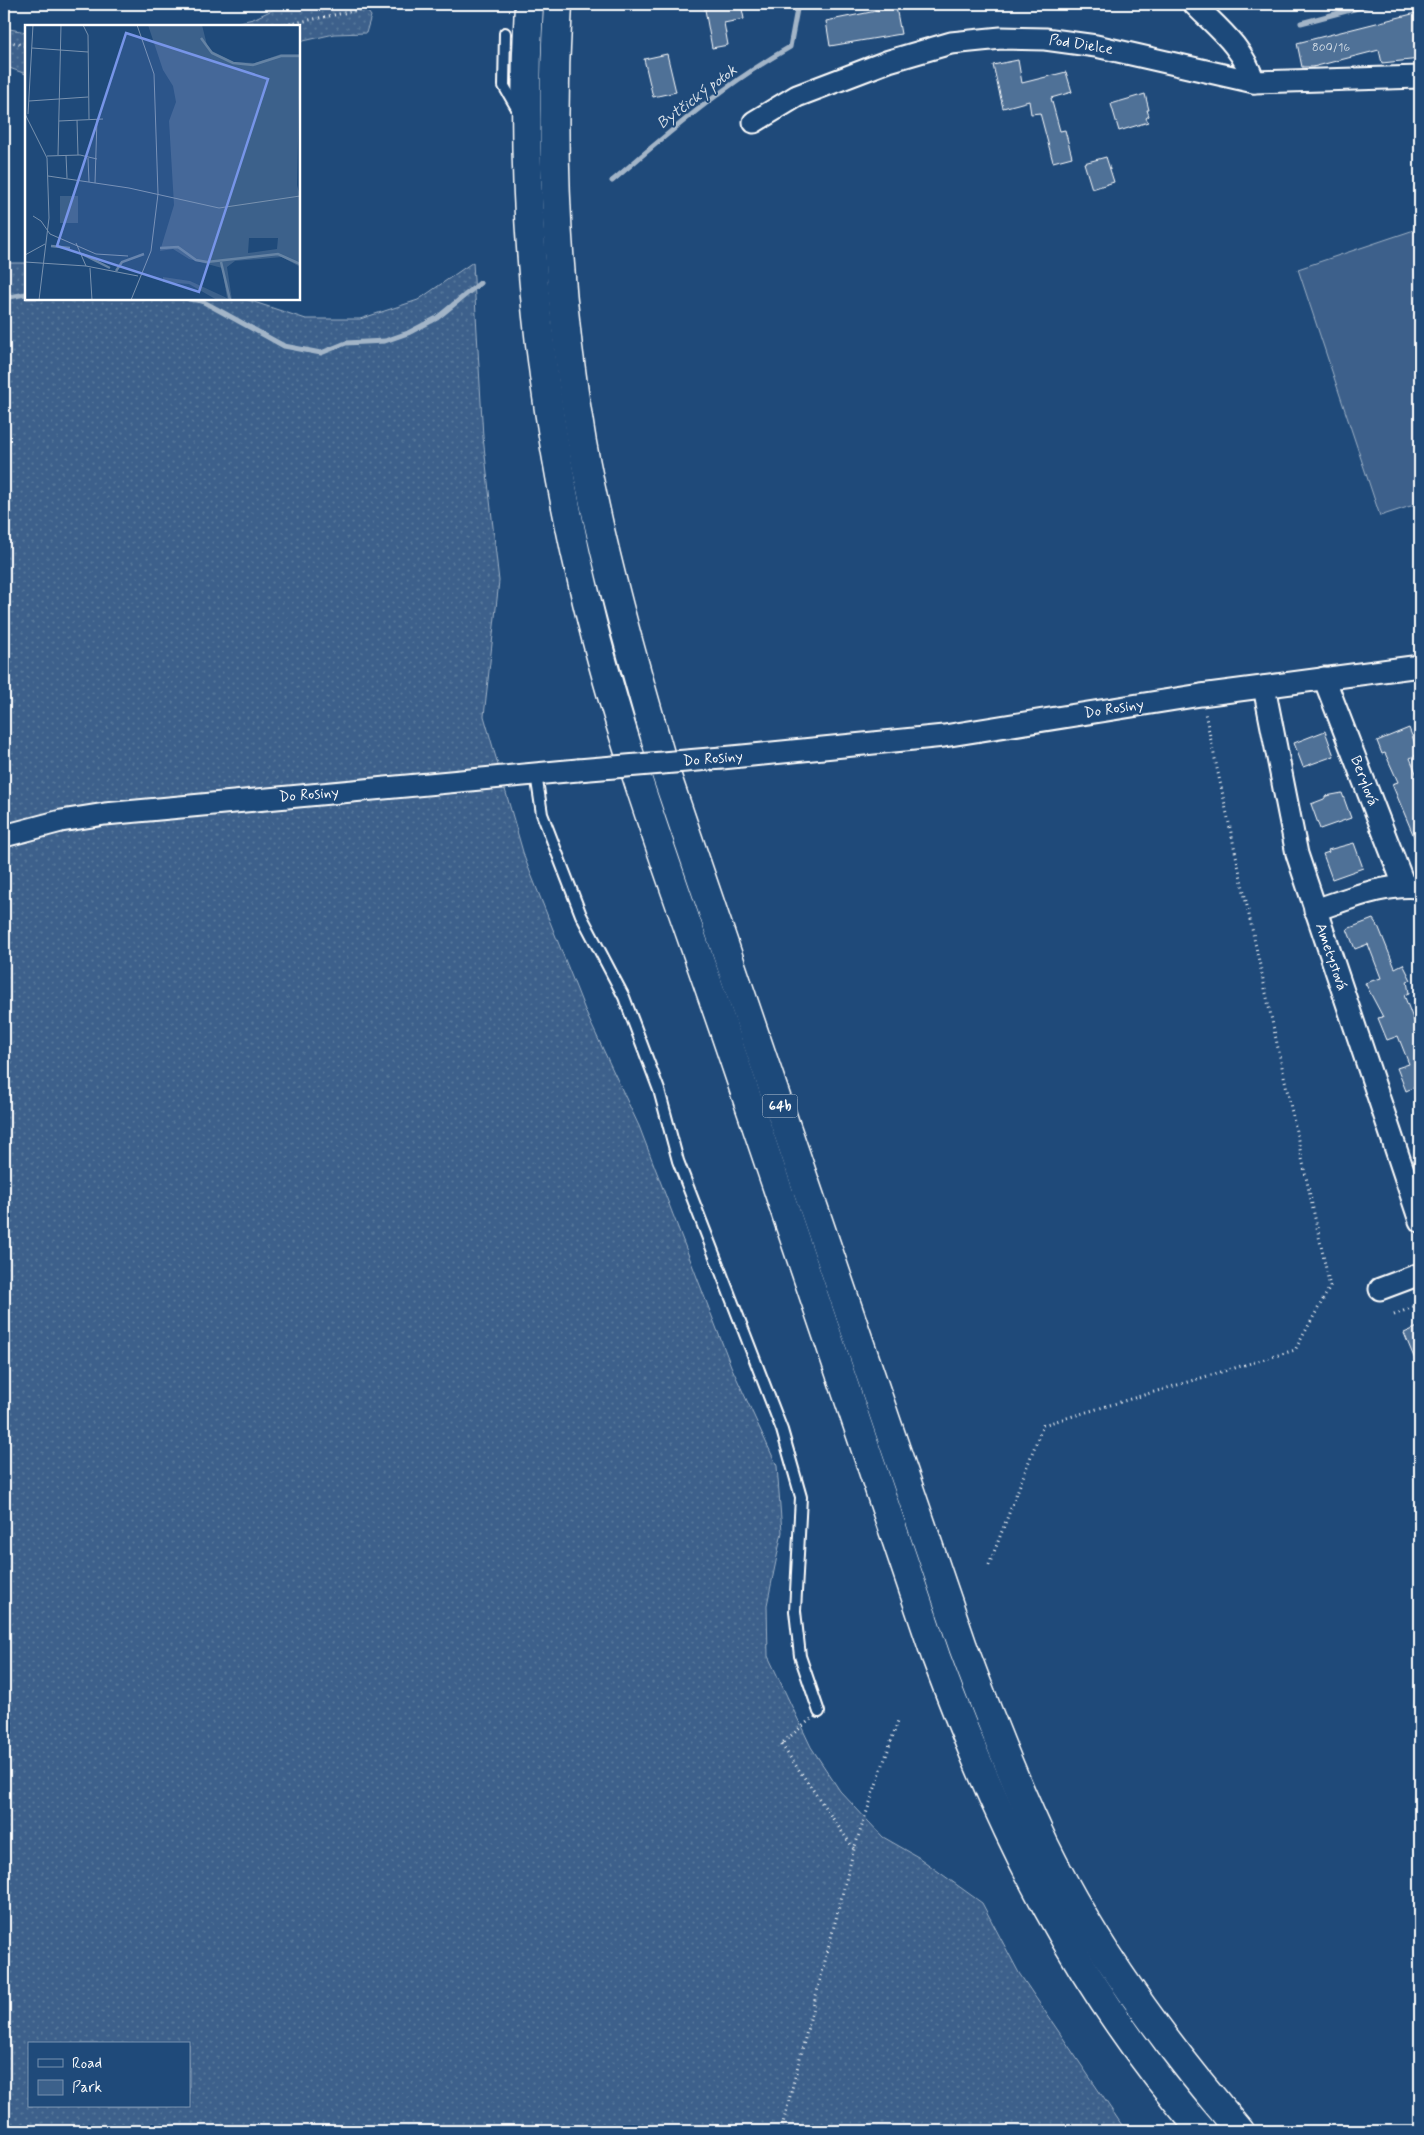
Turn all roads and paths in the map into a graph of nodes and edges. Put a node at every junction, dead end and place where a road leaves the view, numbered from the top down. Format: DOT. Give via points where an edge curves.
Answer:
graph roads {
  1 [pos="388,4"];
  2 [pos="529,4"];
  3 [pos="558,4"];
  4 [pos="1194,4"];
  5 [pos="285,25"];
  6 [pos="505,33"];
  7 [pos="4,40"];
  8 [pos="25,46"];
  9 [pos="1420,77"];
  10 [pos="1254,82"];
  11 [pos="754,122"];
  12 [pos="526,124"];
  13 [pos="1420,666"];
  14 [pos="1324,678"];
  15 [pos="1264,686"];
  16 [pos="1202,695"];
  17 [pos="536,774"];
  18 [pos="4,836"];
  19 [pos="1412,886"];
  20 [pos="1315,910"];
  21 [pos="1420,1221"];
  22 [pos="1420,1274"];
  23 [pos="1380,1289"];
  24 [pos="1420,1304"];
  25 [pos="1394,1315"];
  26 [pos="989,1565"];
  27 [pos="819,1712"];
  28 [pos="898,1718"];
  29 [pos="854,1850"];
  30 [pos="781,2131"];
  31 [pos="1202,2131"];
  32 [pos="1240,2131"];
  1 -- 5 [label="path"];
  2 -- 12 [label="highway, 64b"];
  3 -- 32 [label="highway, 64b" via="554,126 558,230 571,370 598,522 664,768 963,1648 1016,1782 1045,1845 1114,1966 1196,2080"];
  4 -- 10 [label="street" via="1239,48 1248,62"];
  6 -- 12 [label="lane" via="504,86"];
  7 -- 8 [label="path"];
  9 -- 10 [label="street, Pod Dielce"];
  10 -- 11 [label="street, Pod Dielce" via="1096,46 1045,39 1001,38 951,43 889,61 797,96"];
  12 -- 31 [label="highway, 64b" via="529,238 554,448 587,605 636,775 936,1657 979,1768 1020,1858 1091,1984 1170,2095"];
  13 -- 14 [label="street, Do Rosiny"];
  14 -- 15 [label="street, Do Rosiny"];
  14 -- 19 [label="street, Berylová"];
  15 -- 16 [label="street, Do Rosiny"];
  15 -- 20 [label="street, Ametystová" via="1297,854"];
  16 -- 17 [label="street, Do Rosiny, bridge" via="944,736"];
  16 -- 26 [label="path" via="1330,1287 1295,1350 1043,1425"];
  17 -- 18 [label="street, Do Rosiny" via="105,814 61,821"];
  17 -- 27 [label="lane" via="542,814 581,914 624,997 659,1090 678,1161 782,1430 801,1498 795,1612 800,1656"];
  19 -- 20 [label="street" via="1379,890"];
  20 -- 21 [label="street, Ametystová"];
  22 -- 23 [label="street"];
  24 -- 25 [label="path"];
  27 -- 29 [label="path" via="781,1744"];
  28 -- 29 [label="path"];
  29 -- 30 [label="path"];
}
